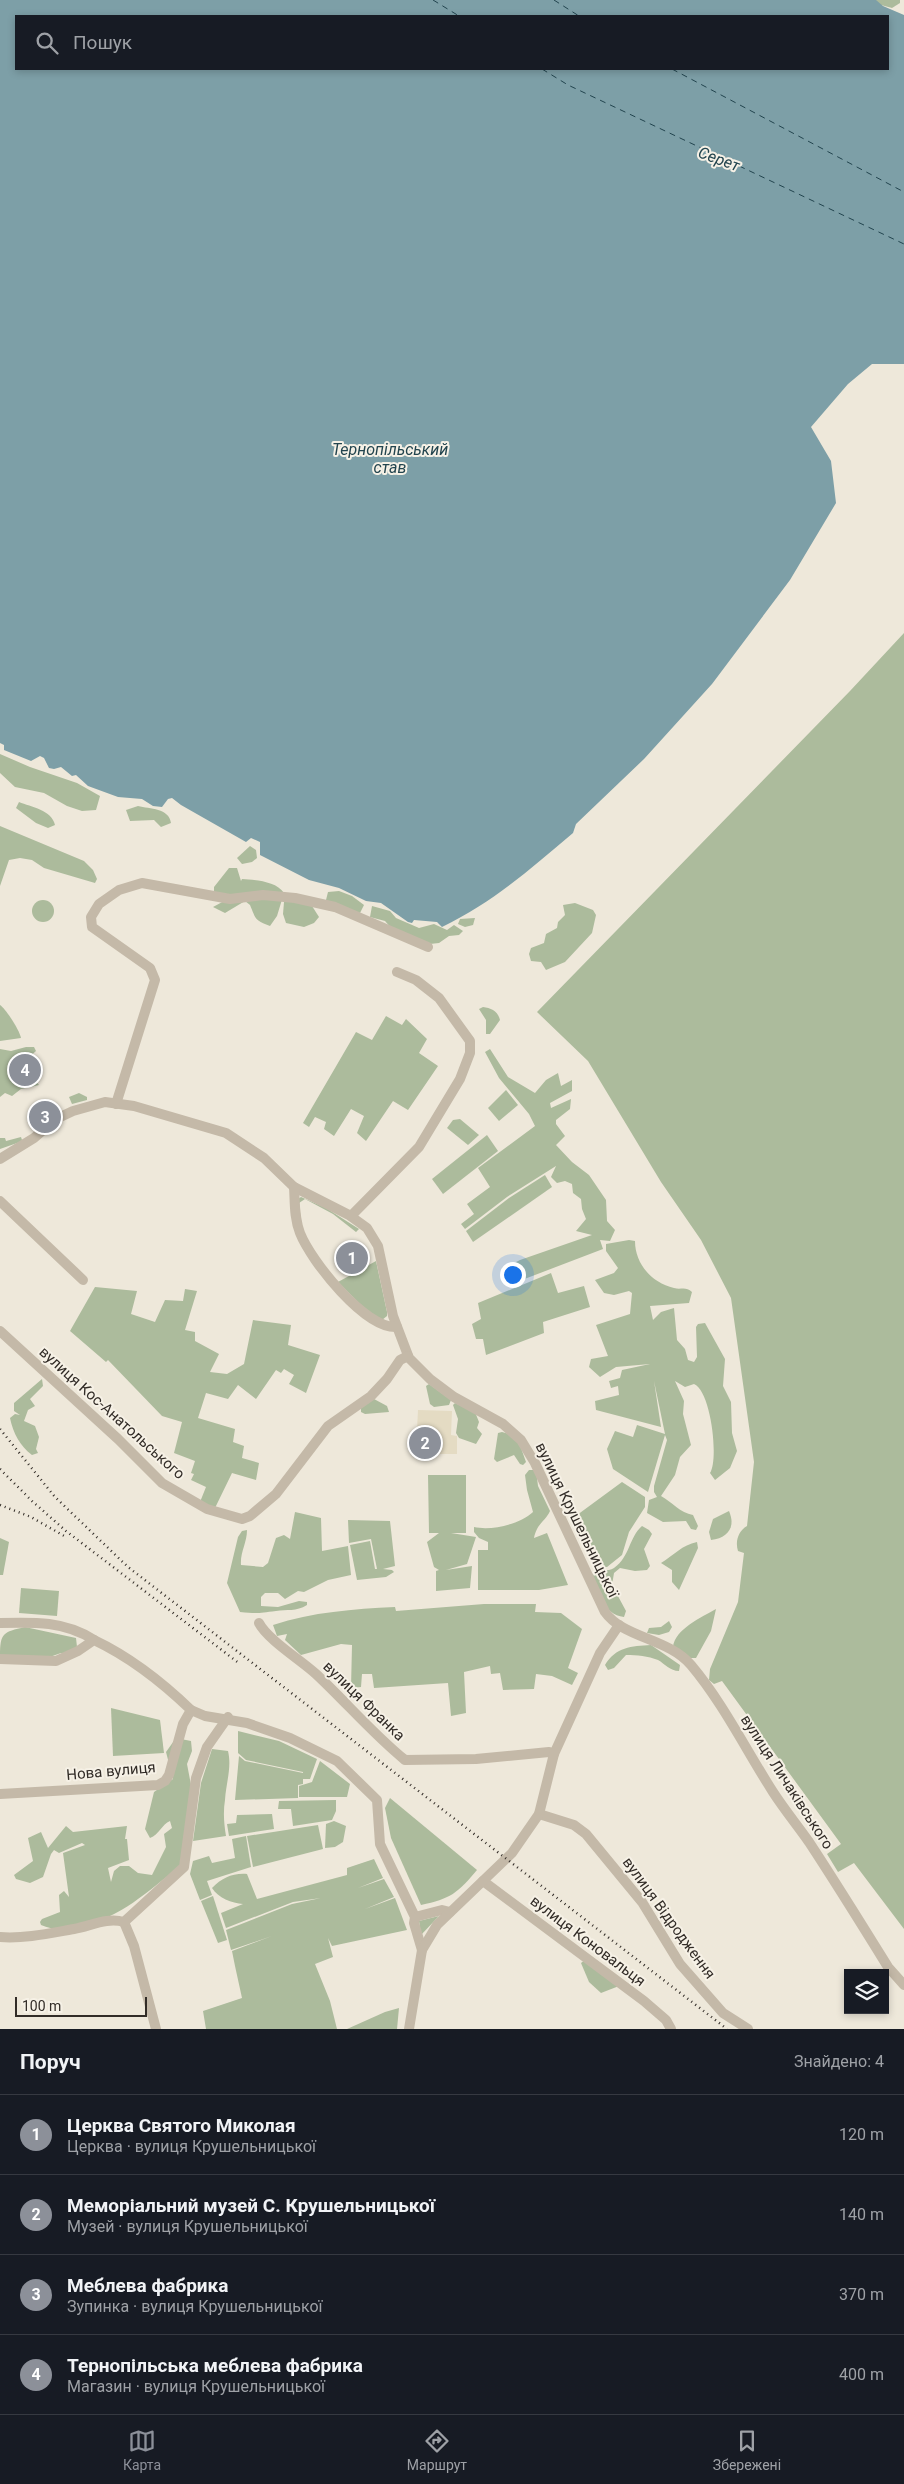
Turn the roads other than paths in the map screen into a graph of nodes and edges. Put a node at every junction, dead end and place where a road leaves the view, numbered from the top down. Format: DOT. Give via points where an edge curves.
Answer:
graph roads {
  1 [pos="428,947"];
  2 [pos="397,972"];
  3 [pos="116,1104"];
  4 [pos="0,1159"];
  5 [pos="294,1187"];
  6 [pos="0,1201"];
  7 [pos="351,1216"];
  8 [pos="83,1280"];
  9 [pos="397,1328"];
  10 [pos="0,1331"];
  11 [pos="408,1356"];
  12 [pos="0,1623"];
  13 [pos="259,1623"];
  14 [pos="619,1626"];
  15 [pos="94,1640"];
  16 [pos="0,1659"];
  17 [pos="191,1710"];
  18 [pos="226,1719"];
  19 [pos="554,1754"];
  20 [pos="0,1794"];
  21 [pos="539,1814"];
  22 [pos="483,1881"];
  23 [pos="450,1912"];
  24 [pos="415,1917"];
  25 [pos="124,1922"];
  26 [pos="0,1937"];
  27 [pos="422,1950"];
  28 [pos="904,1985"];
  29 [pos="156,2029"];
  30 [pos="409,2029"];
  31 [pos="671,2029"];
  32 [pos="748,2029"];
  1 -- 3 [label="street" via="335,907 294,898 263,895 230,899 142,883 109,895 94,912 90,922 92,927 150,968 155,980"];
  2 -- 7 [label="street" via="416,980 439,998 470,1041 470,1053 460,1079 419,1146"];
  3 -- 4 [label="street, вулиця Крушельницької" via="105,1102 56,1119 34,1138"];
  3 -- 5 [label="street, вулиця Крушельницької" via="143,1108 226,1133 264,1158"];
  5 -- 7 [label="street, вулиця Крушельницької"];
  5 -- 9 [label="street" via="296,1216 308,1249 340,1290 361,1310 390,1328"];
  6 -- 8 [label="street"];
  7 -- 9 [label="street, вулиця Крушельницької" via="367,1228 378,1246"];
  9 -- 11 [label="street, вулиця Крушельницької"];
  10 -- 11 [label="street, вулиця Кос-Анатольського" via="162,1483 207,1508 242,1519 276,1494 328,1426 371,1396 400,1360"];
  11 -- 14 [label="street, вулиця Крушельницької" via="454,1397 516,1434 535,1463 605,1612"];
  12 -- 15 [label="street" via="52,1623 74,1629"];
  13 -- 19 [label="street, вулиця Франка" via="405,1760"];
  14 -- 19 [label="street" via="600,1653"];
  14 -- 28 [label="street, вулиця Личаківського" via="662,1644 689,1663 888,1966"];
  15 -- 16 [label="street" via="56,1661"];
  15 -- 17 [label="street" via="148,1671"];
  17 -- 18 [label="street"];
  17 -- 20 [label="street, Нова вулиця" via="183,1724 168,1775 158,1785"];
  18 -- 24 [label="street" via="290,1738 337,1761 377,1800 380,1844"];
  18 -- 25 [label="street" via="207,1747 196,1778 184,1867"];
  19 -- 21 [label="street"];
  21 -- 22 [label="street" via="512,1853"];
  21 -- 32 [label="street, вулиця Відродження" via="574,1825 586,1834 642,1902 680,1964 722,2013"];
  22 -- 23 [label="street"];
  22 -- 31 [label="street, вулиця Коновальця" via="636,1995 666,2020"];
  23 -- 24 [label="street" via="442,1910"];
  23 -- 27 [label="street" via="437,1925"];
  24 -- 27 [label="street"];
  25 -- 26 [label="street" via="113,1919 75,1929"];
  25 -- 29 [label="street" via="134,1946"];
  27 -- 30 [label="street"];
}
